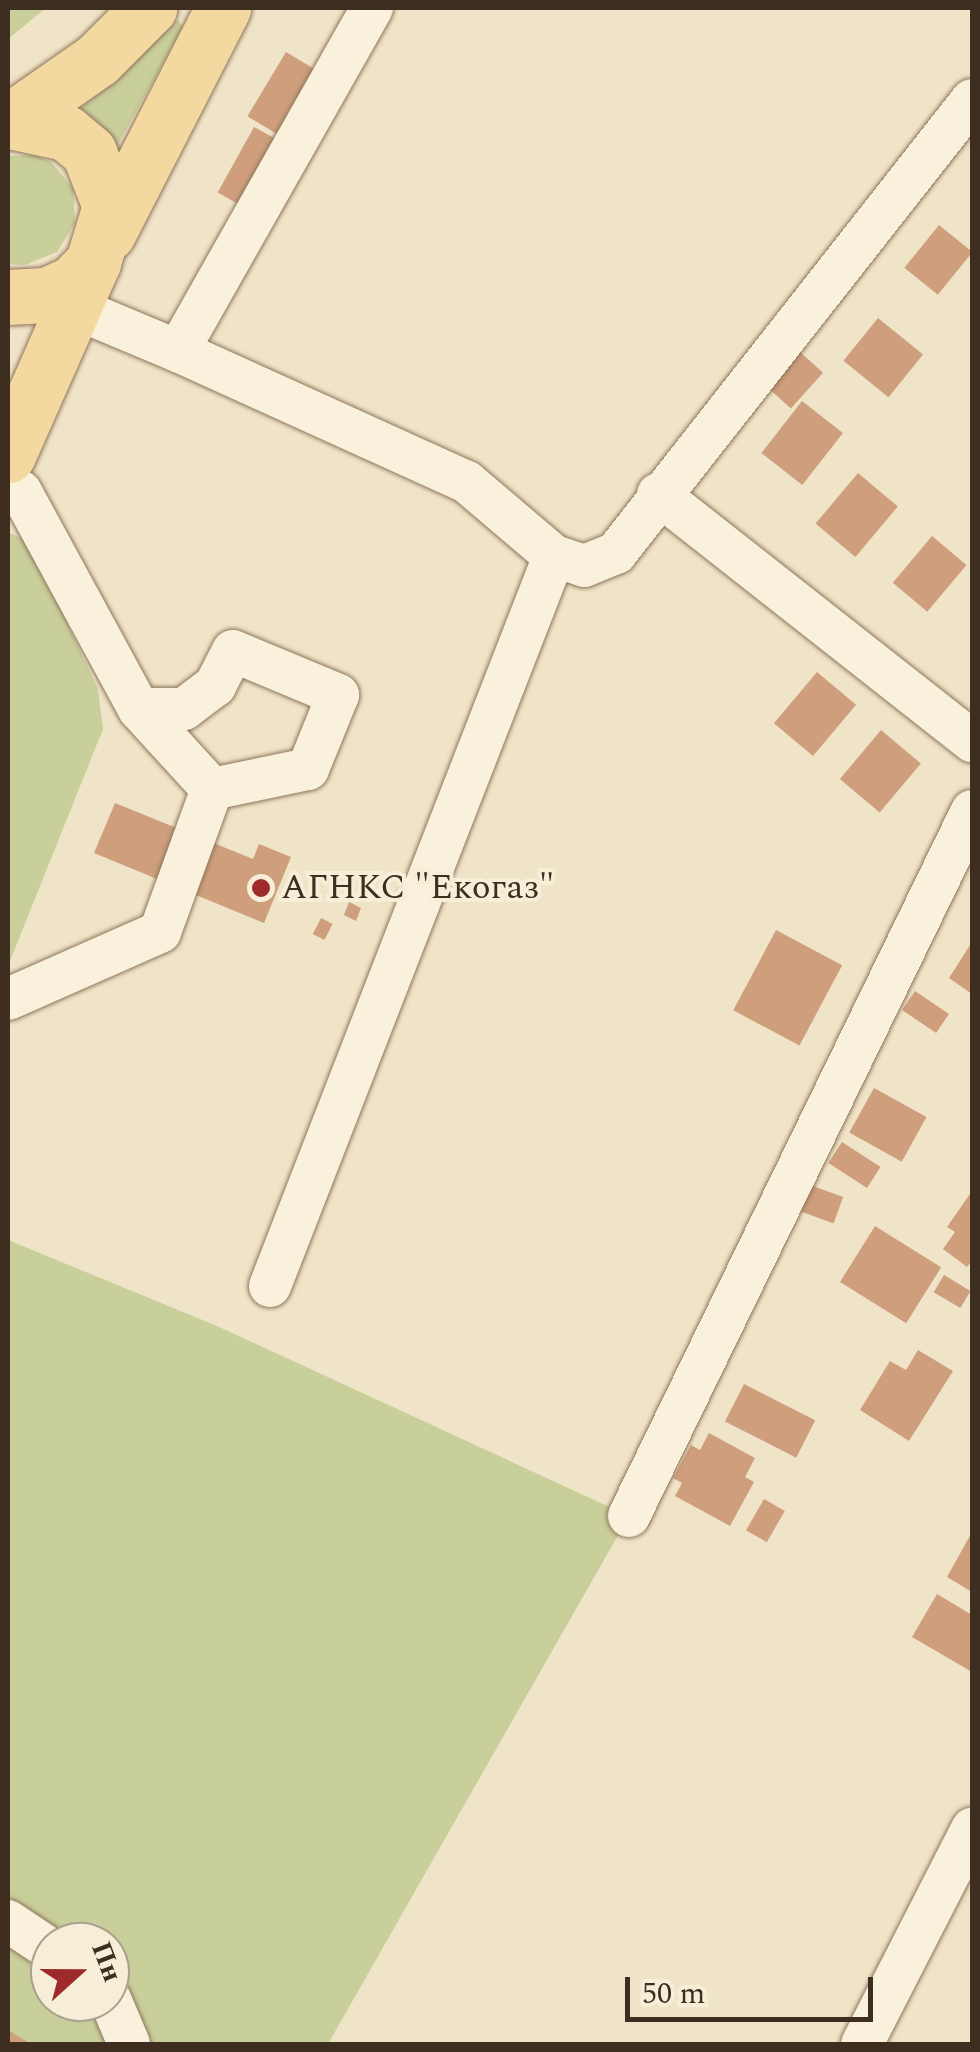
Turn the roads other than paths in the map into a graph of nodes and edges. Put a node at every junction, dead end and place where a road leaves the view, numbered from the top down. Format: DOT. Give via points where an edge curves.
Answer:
graph roads {
  1 [pos="149,8"];
  2 [pos="224,8"];
  3 [pos="372,8"];
  4 [pos="972,100"];
  5 [pos="8,122"];
  6 [pos="91,269"];
  7 [pos="8,297"];
  8 [pos="8,322"];
  9 [pos="178,351"];
  10 [pos="16,434"];
  11 [pos="8,482"];
  12 [pos="658,494"];
  13 [pos="554,556"];
  14 [pos="138,708"];
  15 [pos="972,740"];
  16 [pos="212,789"];
  17 [pos="972,811"];
  18 [pos="8,999"];
  19 [pos="270,1286"];
  20 [pos="628,1516"];
  21 [pos="972,1828"];
  22 [pos="8,1921"];
  23 [pos="30,1936"];
  24 [pos="862,2044"];
  1 -- 5 [label="main road" via="96,60"];
  2 -- 6 [label="main road"];
  3 -- 9 [label="street"];
  4 -- 12 [label="street"];
  5 -- 6 [label="main road" via="66,133 88,152 107,192"];
  6 -- 7 [label="main road" via="46,296"];
  6 -- 9 [label="street"];
  6 -- 10 [label="main road"];
  8 -- 10 [label="main road" via="22,355"];
  9 -- 13 [label="street" via="467,482"];
  11 -- 14 [label="street" via="21,492"];
  12 -- 13 [label="street" via="607,560 584,566"];
  12 -- 15 [label="street"];
  13 -- 19 [label="street"];
  14 -- 16 [label="street"];
  14 -- 16 [label="street" via="184,708 215,686 234,651 338,695 308,770"];
  16 -- 18 [label="street" via="160,932"];
  17 -- 20 [label="street"];
  21 -- 24 [label="street"];
  22 -- 23 [label="street"];
}
